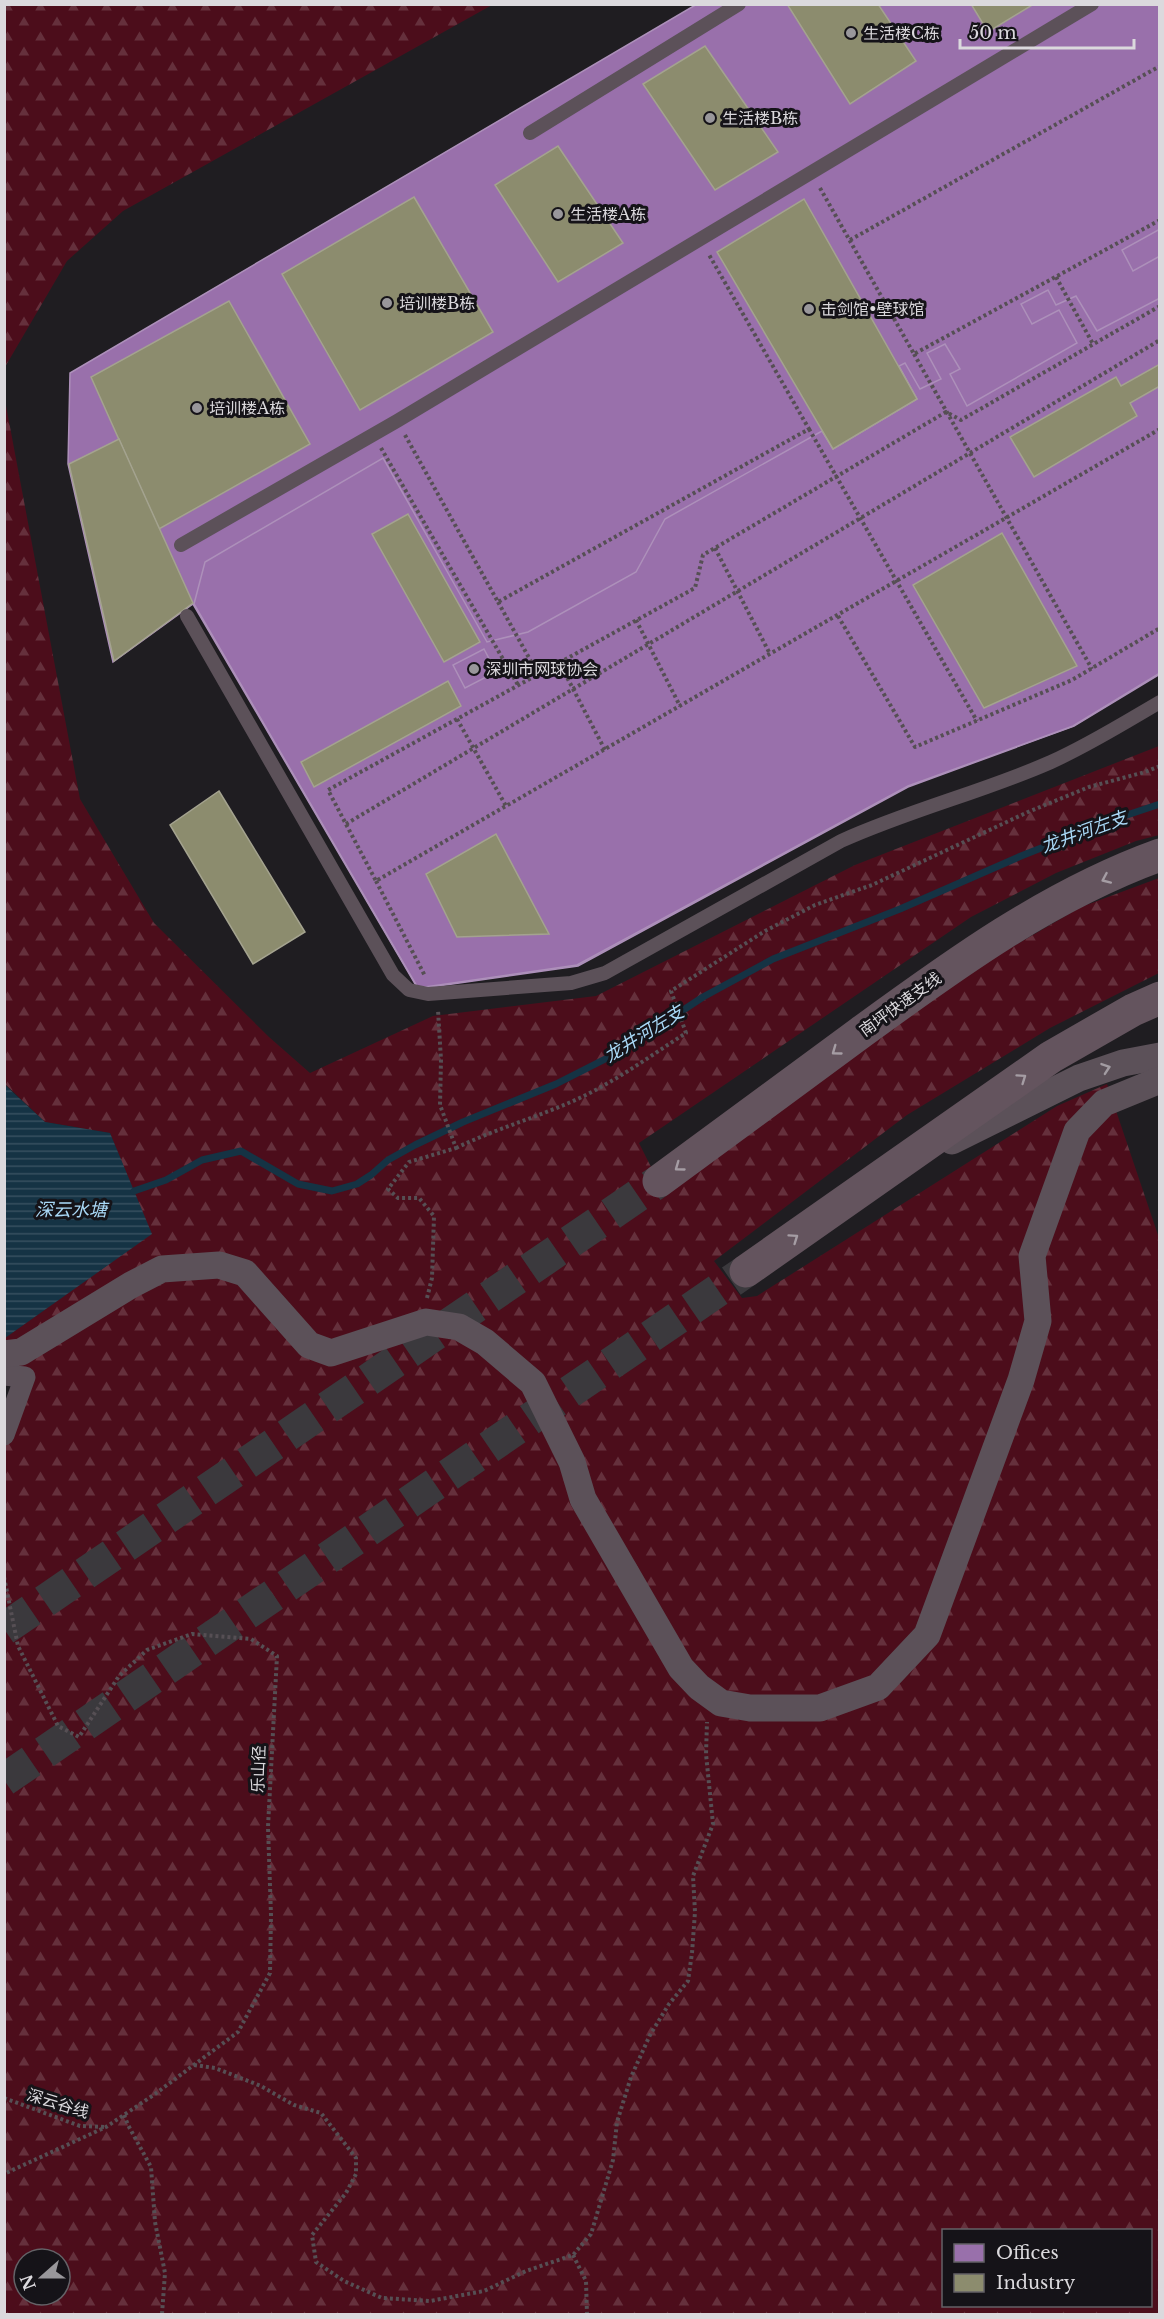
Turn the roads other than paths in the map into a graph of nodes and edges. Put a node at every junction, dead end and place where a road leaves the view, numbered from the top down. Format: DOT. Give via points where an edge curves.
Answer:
graph roads {
  1 [pos="739,4"];
  2 [pos="1092,4"];
  3 [pos="530,133"];
  4 [pos="181,545"];
  5 [pos="187,616"];
  6 [pos="1160,702"];
  7 [pos="1160,855"];
  8 [pos="1160,998"];
  9 [pos="1160,1056"];
  10 [pos="1160,1080"];
  11 [pos="884,1176"];
  12 [pos="659,1182"];
  13 [pos="746,1271"];
  14 [pos="4,1354"];
  15 [pos="4,1375"];
  16 [pos="4,1435"];
  1 -- 3 [label="lane"];
  2 -- 4 [label="lane" via="374,435"];
  5 -- 6 [label="lane" via="393,975 409,990 428,994 571,982 604,973 841,842 872,827 1049,763"];
  7 -- 12 [label="highway, 南坪快速支线, one-way" via="1077,892 995,937"];
  11 -- 8 [label="highway, one-way" via="1051,1057"];
  11 -- 9 [label="street, one-way" via="1079,1078"];
  10 -- 14 [label="street" via="1104,1103 1077,1131 1032,1256 1038,1321 1021,1380 927,1635 878,1687 820,1708 750,1708 721,1703 699,1688 681,1668 583,1499 572,1462 533,1383 459,1327 426,1322 331,1353 309,1345 245,1273 219,1265 162,1269 21,1352"];
  13 -- 11 [label="highway, one-way"];
  15 -- 16 [label="street" via="25,1377"];
}
